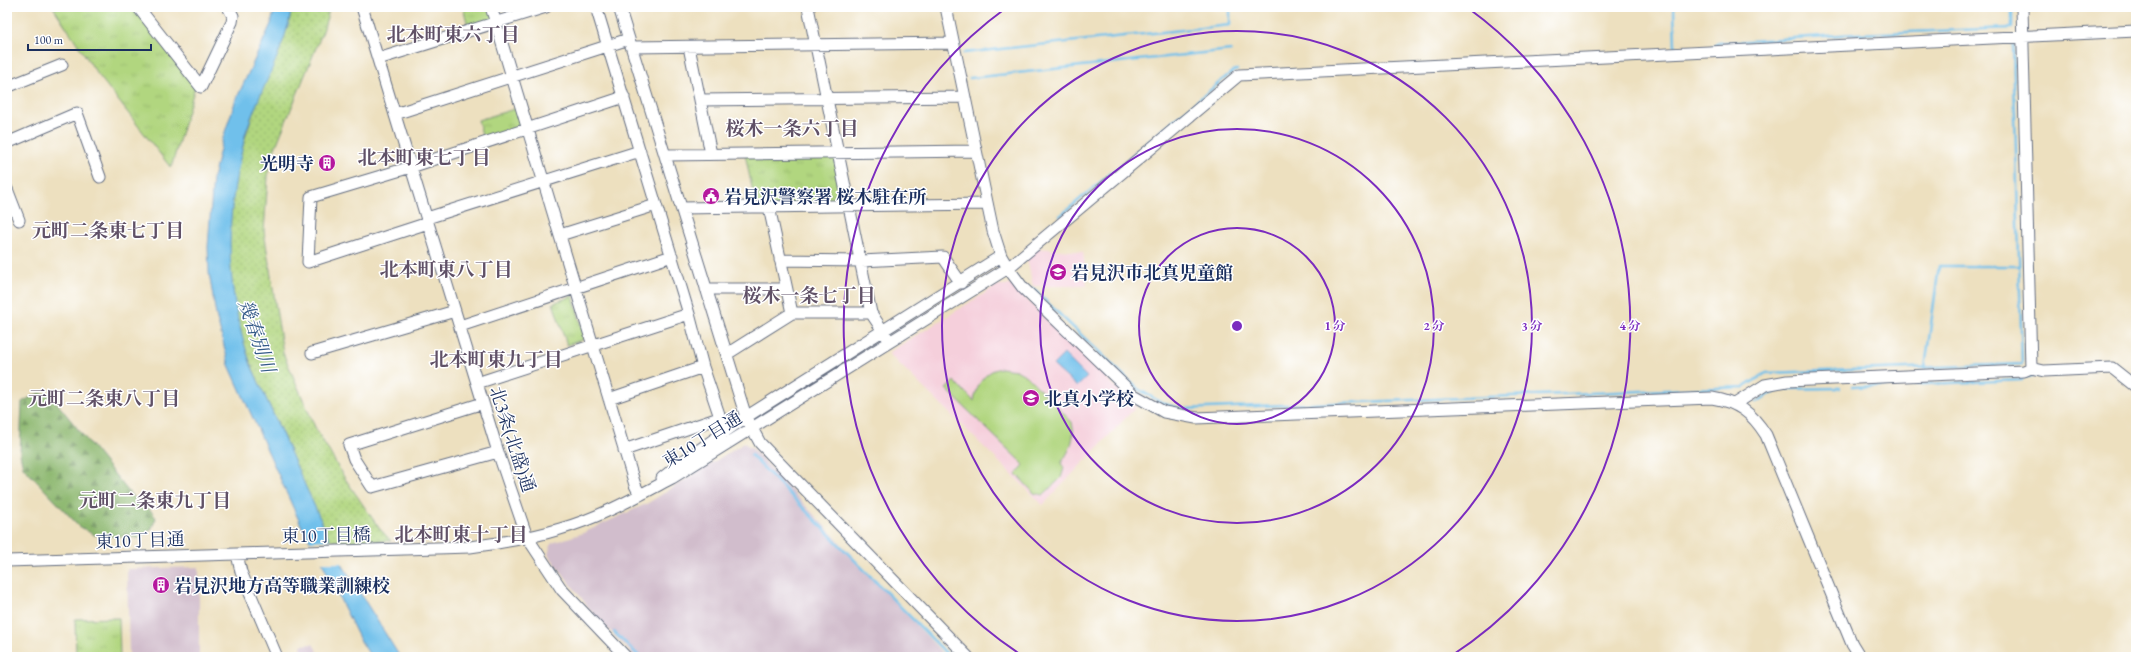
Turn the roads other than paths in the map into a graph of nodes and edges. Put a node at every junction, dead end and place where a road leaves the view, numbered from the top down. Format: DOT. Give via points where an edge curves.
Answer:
graph roads {
  1 [pos="138,7"];
  2 [pos="228,7"];
  3 [pos="363,7"];
  4 [pos="491,7"];
  5 [pos="546,7"];
  6 [pos="596,7"];
  7 [pos="619,7"];
  8 [pos="808,7"];
  9 [pos="946,7"];
  10 [pos="2022,7"];
  11 [pos="496,23"];
  12 [pos="2136,31"];
  13 [pos="2022,38"];
  14 [pos="630,43"];
  15 [pos="953,44"];
  16 [pos="608,46"];
  17 [pos="816,46"];
  18 [pos="689,47"];
  19 [pos="378,59"];
  20 [pos="62,65"];
  21 [pos="513,75"];
  22 [pos="7,87"];
  23 [pos="965,97"];
  24 [pos="624,98"];
  25 [pos="827,99"];
  26 [pos="700,100"];
  27 [pos="395,114"];
  28 [pos="529,129"];
  29 [pos="7,143"];
  30 [pos="976,151"];
  31 [pos="640,152"];
  32 [pos="839,153"];
  33 [pos="710,154"];
  34 [pos="665,155"];
  35 [pos="411,167"];
  36 [pos="100,177"];
  37 [pos="544,181"];
  38 [pos="7,189"];
  39 [pos="987,204"];
  40 [pos="656,205"];
  41 [pos="851,206"];
  42 [pos="769,207"];
  43 [pos="681,208"];
  44 [pos="19,220"];
  45 [pos="428,220"];
  46 [pos="560,235"];
  47 [pos="672,256"];
  48 [pos="1001,256"];
  49 [pos="780,260"];
  50 [pos="862,261"];
  51 [pos="1008,268"];
  52 [pos="961,283"];
  53 [pos="576,287"];
  54 [pos="706,289"];
  55 [pos="786,289"];
  56 [pos="455,311"];
  57 [pos="792,313"];
  58 [pos="871,313"];
  59 [pos="689,314"];
  60 [pos="460,326"];
  61 [pos="887,336"];
  62 [pos="593,345"];
  63 [pos="312,353"];
  64 [pos="727,354"];
  65 [pos="703,367"];
  66 [pos="2030,368"];
  67 [pos="477,383"];
  68 [pos="2136,387"];
  69 [pos="609,399"];
  70 [pos="483,403"];
  71 [pos="1735,404"];
  72 [pos="746,417"];
  73 [pos="719,418"];
  74 [pos="751,429"];
  75 [pos="725,432"];
  76 [pos="624,450"];
  77 [pos="498,452"];
  78 [pos="650,489"];
  79 [pos="640,495"];
  80 [pos="526,537"];
  81 [pos="381,550"];
  82 [pos="273,553"];
  83 [pos="237,554"];
  84 [pos="7,561"];
  85 [pos="277,657"];
  86 [pos="626,657"];
  87 [pos="968,657"];
  88 [pos="1860,657"];
  1 -- 2 [label="street" via="201,87 232,22"];
  3 -- 19 [label="street, 北3条(北盛)通"];
  4 -- 11 [label="street"];
  5 -- 11 [label="street"];
  6 -- 16 [label="street"];
  7 -- 14 [label="street"];
  8 -- 17 [label="street"];
  9 -- 15 [label="street"];
  10 -- 13 [label="street"];
  11 -- 19 [label="street"];
  11 -- 21 [label="street"];
  12 -- 13 [label="street, 東10丁目通"];
  13 -- 51 [label="street, 東10丁目通" via="1238,75"];
  13 -- 66 [label="street"];
  14 -- 16 [label="street"];
  14 -- 18 [label="street"];
  14 -- 34 [label="street"];
  15 -- 17 [label="street"];
  15 -- 23 [label="street"];
  16 -- 21 [label="street"];
  16 -- 24 [label="street"];
  17 -- 18 [label="street"];
  17 -- 25 [label="street"];
  18 -- 26 [label="street"];
  19 -- 27 [label="street, 北3条(北盛)通"];
  20 -- 22 [label="street"];
  21 -- 27 [label="street"];
  21 -- 28 [label="street"];
  23 -- 25 [label="street"];
  23 -- 30 [label="street"];
  24 -- 28 [label="street"];
  24 -- 31 [label="street"];
  25 -- 26 [label="street"];
  25 -- 32 [label="street"];
  26 -- 33 [label="street"];
  27 -- 35 [label="street, 北3条(北盛)通"];
  28 -- 35 [label="street"];
  28 -- 37 [label="street"];
  29 -- 36 [label="street" via="77,113"];
  30 -- 32 [label="street"];
  30 -- 39 [label="street"];
  31 -- 37 [label="street"];
  31 -- 40 [label="street"];
  32 -- 33 [label="street"];
  32 -- 41 [label="street"];
  33 -- 34 [label="street"];
  34 -- 43 [label="street"];
  35 -- 45 [label="street, 北3条(北盛)通"];
  35 -- 45 [label="street" via="311,197 308,262"];
  37 -- 45 [label="street"];
  37 -- 46 [label="street"];
  38 -- 44 [label="street"];
  39 -- 41 [label="street"];
  39 -- 48 [label="street"];
  40 -- 46 [label="street"];
  40 -- 47 [label="street"];
  41 -- 42 [label="street"];
  41 -- 50 [label="street"];
  42 -- 43 [label="street"];
  42 -- 49 [label="street"];
  43 -- 54 [label="street"];
  45 -- 56 [label="street, 北3条(北盛)通"];
  46 -- 53 [label="street"];
  47 -- 53 [label="street"];
  47 -- 59 [label="street"];
  48 -- 51 [label="street"];
  48 -- 52 [label="street"];
  49 -- 50 [label="street"];
  49 -- 55 [label="street"];
  50 -- 52 [label="street" via="943,257"];
  50 -- 58 [label="street"];
  51 -- 61 [label="street, 東10丁目通"];
  51 -- 71 [label="street" via="1023,288 1134,395 1164,412 1180,416 1196,418 1712,398"];
  52 -- 61 [label="street"];
  53 -- 60 [label="street"];
  53 -- 62 [label="street"];
  54 -- 55 [label="street"];
  54 -- 64 [label="street"];
  55 -- 57 [label="street"];
  56 -- 60 [label="street, 北3条(北盛)通"];
  56 -- 63 [label="street"];
  57 -- 58 [label="street"];
  57 -- 64 [label="street"];
  58 -- 61 [label="street"];
  59 -- 62 [label="street"];
  59 -- 65 [label="street"];
  60 -- 67 [label="street, 北3条(北盛)通"];
  61 -- 72 [label="street"];
  61 -- 74 [label="street, 東10丁目通"];
  62 -- 67 [label="street"];
  62 -- 69 [label="street"];
  64 -- 72 [label="street"];
  65 -- 69 [label="street"];
  65 -- 73 [label="street"];
  66 -- 68 [label="street" via="2044,371 2112,368"];
  66 -- 71 [label="street" via="2024,371 1787,381 1765,385"];
  67 -- 70 [label="street, 北3条(北盛)通"];
  69 -- 76 [label="street"];
  70 -- 77 [label="street, 北3条(北盛)通"];
  70 -- 77 [label="street" via="349,445 354,459 372,487"];
  71 -- 88 [label="street" via="1754,417 1766,435"];
  72 -- 74 [label="street"];
  72 -- 75 [label="street"];
  73 -- 75 [label="street"];
  73 -- 76 [label="street"];
  74 -- 78 [label="street, 東10丁目通"];
  74 -- 87 [label="street" via="760,443"];
  75 -- 78 [label="street" via="686,459"];
  76 -- 79 [label="street"];
  77 -- 80 [label="street, 北3条(北盛)通"];
  78 -- 79 [label="street, 東10丁目通"];
  79 -- 80 [label="street, 東10丁目通" via="575,524"];
  80 -- 81 [label="street, 東10丁目通" via="470,547"];
  80 -- 86 [label="street, 北3条(北盛)通" via="562,590"];
  81 -- 82 [label="street, 東10丁目橋"];
  82 -- 83 [label="street, 東10丁目通"];
  83 -- 84 [label="street, 東10丁目通"];
  83 -- 85 [label="street" via="241,572"];
}
